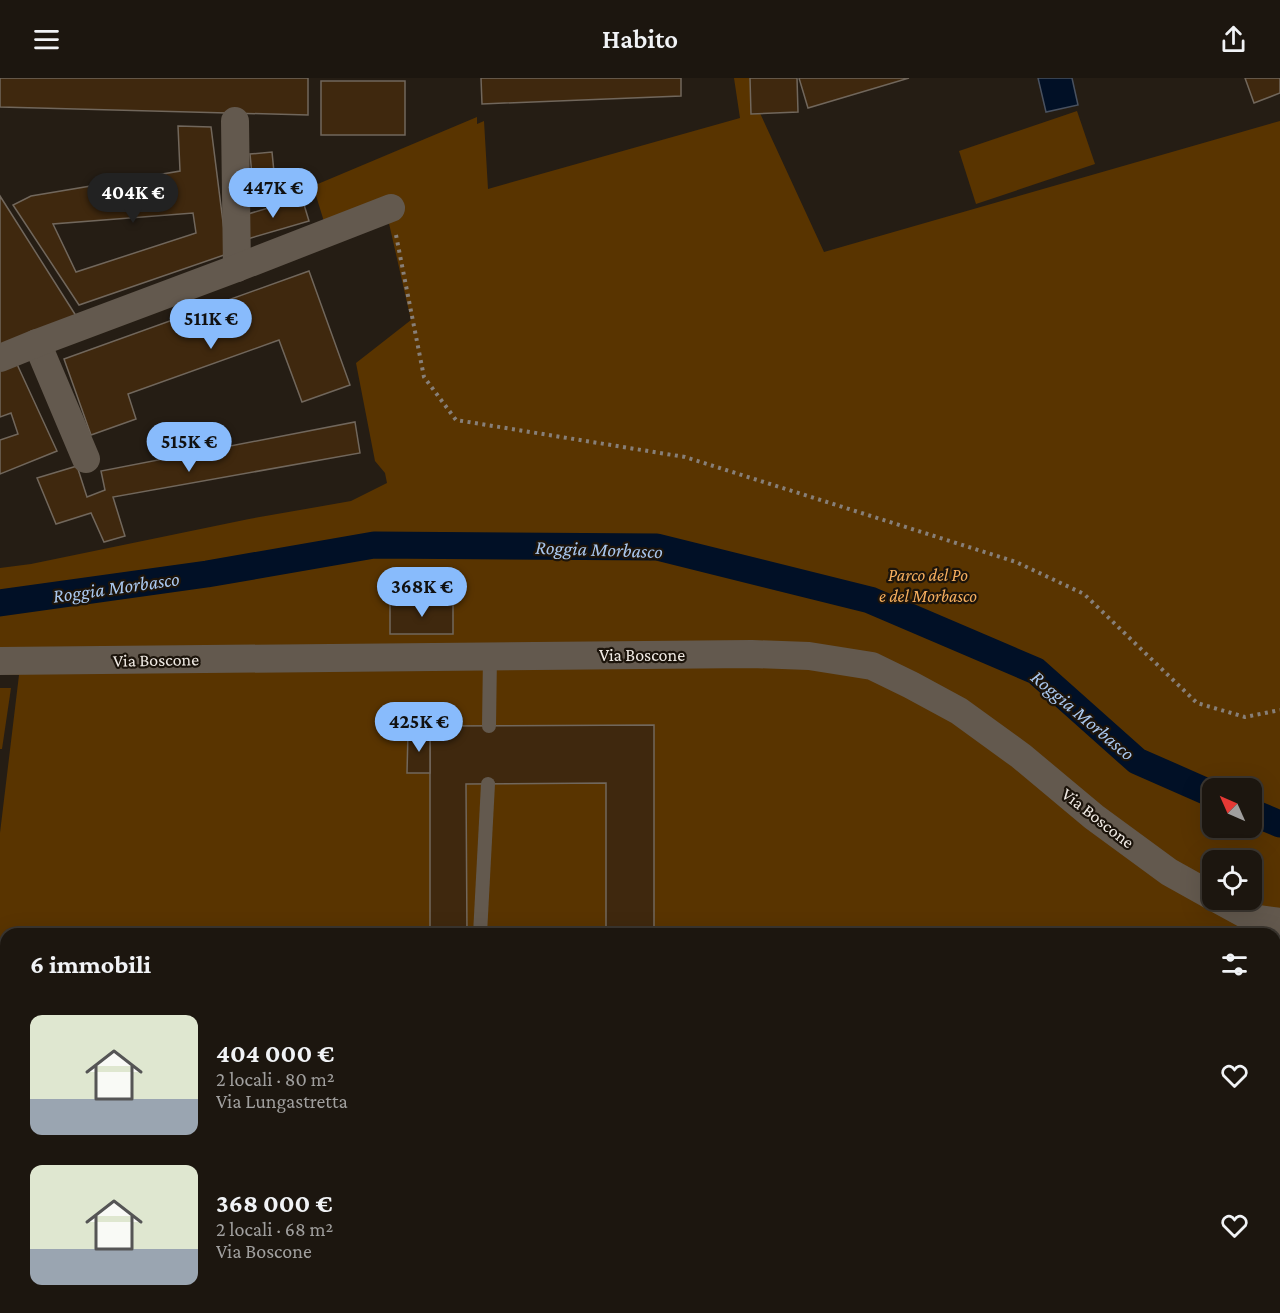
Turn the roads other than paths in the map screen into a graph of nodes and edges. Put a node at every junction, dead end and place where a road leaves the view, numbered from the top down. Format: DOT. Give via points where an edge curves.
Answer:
graph roads {
  1 [pos="235,121"];
  2 [pos="391,208"];
  3 [pos="237,268"];
  4 [pos="37,343"];
  5 [pos="0,358"];
  6 [pos="86,459"];
  7 [pos="490,656"];
  8 [pos="0,661"];
  9 [pos="489,726"];
  10 [pos="488,784"];
  11 [pos="1202,890"];
  12 [pos="1237,910"];
  13 [pos="1280,922"];
  14 [pos="480,928"];
  1 -- 3 [label="street"];
  2 -- 3 [label="street"];
  3 -- 4 [label="street"];
  4 -- 5 [label="street"];
  4 -- 6 [label="street"];
  7 -- 8 [label="street, Via Boscone"];
  7 -- 9 [label="lane"];
  7 -- 11 [label="street, Via Boscone" via="752,654 809,656 872,666 959,711 1159,865"];
  10 -- 14 [label="lane"];
  12 -- 13 [label="street" via="1252,918"];
}
